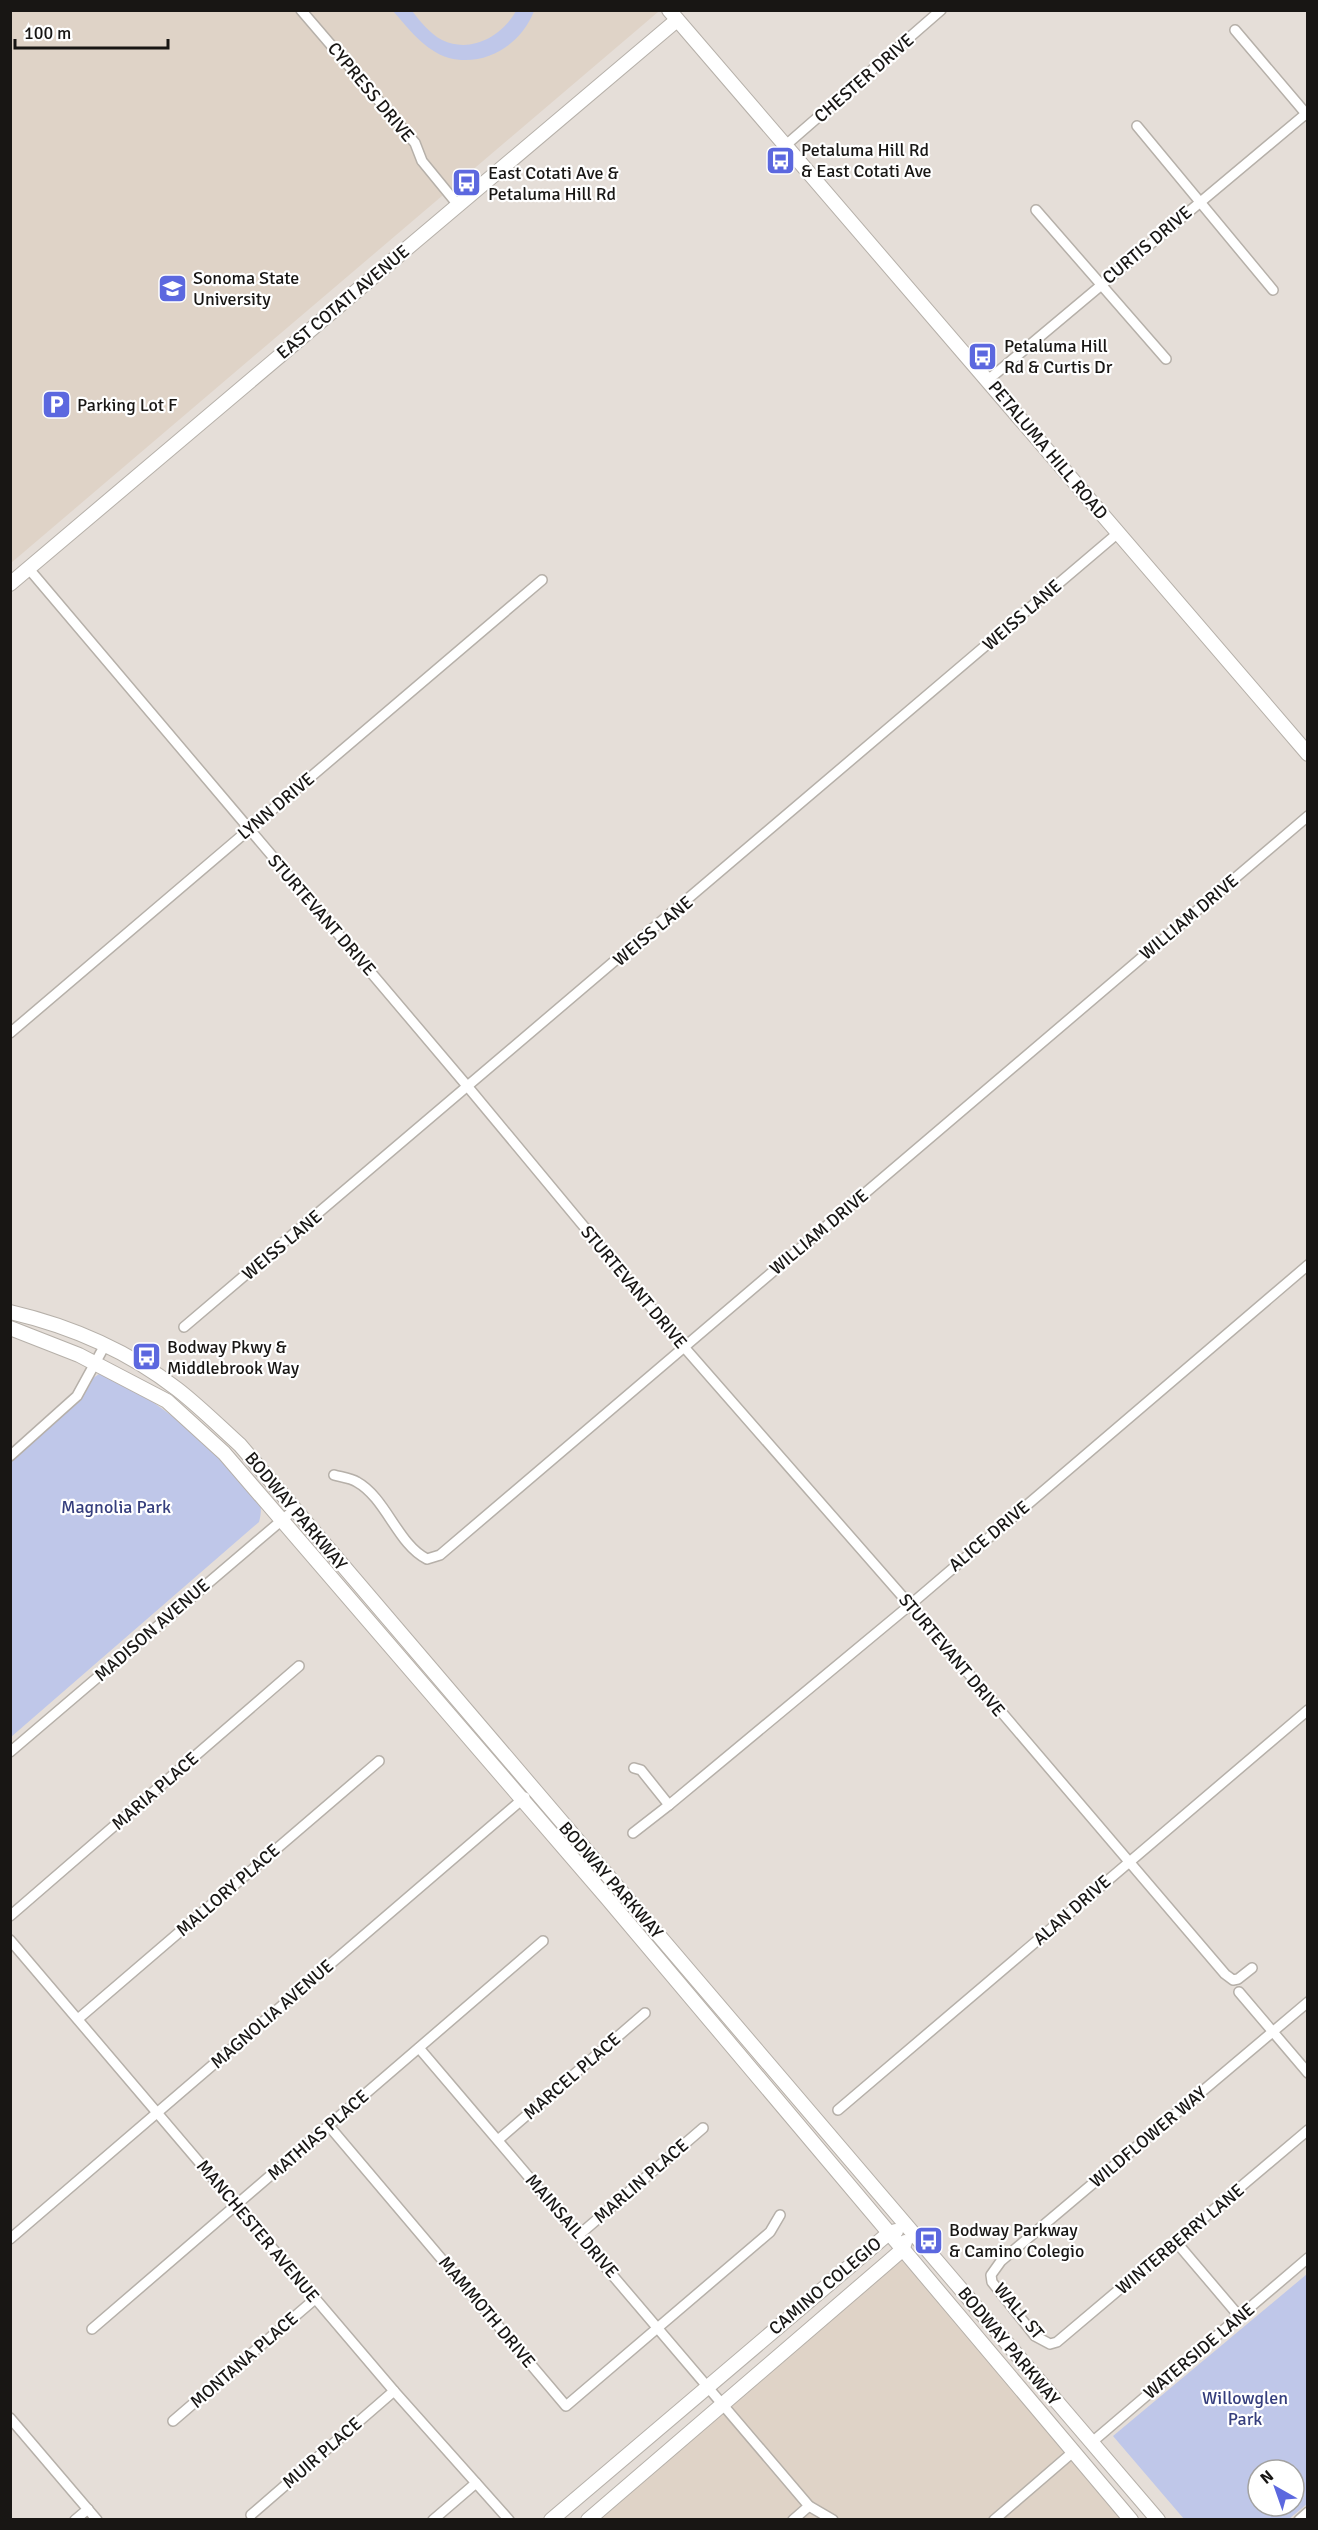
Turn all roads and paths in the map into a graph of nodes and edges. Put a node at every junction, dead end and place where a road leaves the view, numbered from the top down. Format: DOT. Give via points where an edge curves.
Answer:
graph roads {
  1 [pos="302,10"];
  2 [pos="942,10"];
  3 [pos="673,15"];
  4 [pos="1235,30"];
  5 [pos="1307,114"];
  6 [pos="1137,126"];
  7 [pos="786,145"];
  8 [pos="1200,201"];
  9 [pos="458,205"];
  10 [pos="1035,210"];
  11 [pos="1101,284"];
  12 [pos="1273,290"];
  13 [pos="1166,359"];
  14 [pos="988,380"];
  15 [pos="1118,533"];
  16 [pos="29,568"];
  17 [pos="542,580"];
  18 [pos="10,584"];
  19 [pos="1308,754"];
  20 [pos="1308,816"];
  21 [pos="248,829"];
  22 [pos="10,1033"];
  23 [pos="468,1087"];
  24 [pos="1308,1265"];
  25 [pos="10,1312"];
  26 [pos="184,1327"];
  27 [pos="10,1328"];
  28 [pos="105,1345"];
  29 [pos="684,1347"];
  30 [pos="96,1364"];
  31 [pos="10,1456"];
  32 [pos="334,1475"];
  33 [pos="295,1509"];
  34 [pos="283,1519"];
  35 [pos="910,1605"];
  36 [pos="299,1666"];
  37 [pos="1308,1710"];
  38 [pos="10,1752"];
  39 [pos="379,1761"];
  40 [pos="634,1768"];
  41 [pos="534,1790"];
  42 [pos="522,1800"];
  43 [pos="669,1804"];
  44 [pos="633,1833"];
  45 [pos="1127,1863"];
  46 [pos="10,1916"];
  47 [pos="10,1940"];
  48 [pos="543,1941"];
  49 [pos="1252,1968"];
  50 [pos="1239,1992"];
  51 [pos="1308,2002"];
  52 [pos="645,2013"];
  53 [pos="78,2019"];
  54 [pos="1272,2032"];
  55 [pos="419,2048"];
  56 [pos="1308,2073"];
  57 [pos="838,2110"];
  58 [pos="157,2112"];
  59 [pos="328,2126"];
  60 [pos="703,2128"];
  61 [pos="1308,2130"];
  62 [pos="498,2140"];
  63 [pos="237,2205"];
  64 [pos="780,2215"];
  65 [pos="910,2229"];
  66 [pos="889,2233"];
  67 [pos="579,2235"];
  68 [pos="10,2238"];
  69 [pos="1177,2243"];
  70 [pos="902,2250"];
  71 [pos="1308,2258"];
  72 [pos="991,2275"];
  73 [pos="315,2299"];
  74 [pos="1239,2316"];
  75 [pos="658,2327"];
  76 [pos="93,2329"];
  77 [pos="1050,2344"];
  78 [pos="707,2385"];
  79 [pos="394,2391"];
  80 [pos="724,2405"];
  81 [pos="10,2418"];
  82 [pos="173,2421"];
  83 [pos="1091,2443"];
  84 [pos="1073,2452"];
  85 [pos="476,2483"];
  86 [pos="809,2506"];
  87 [pos="88,2509"];
  88 [pos="1308,2512"];
  89 [pos="251,2515"];
  90 [pos="75,2520"];
  91 [pos="97,2520"];
  92 [pos="434,2520"];
  93 [pos="509,2520"];
  94 [pos="551,2520"];
  95 [pos="588,2520"];
  96 [pos="793,2520"];
  97 [pos="833,2520"];
  98 [pos="994,2520"];
  99 [pos="1131,2520"];
  100 [pos="1158,2520"];
  101 [pos="1299,2520"];
  1 -- 9 [label="street, CYPRESS DRIVE" via="415,143 422,161"];
  2 -- 7 [label="street, CHESTER DRIVE"];
  3 -- 7 [label="street, PETALUMA HILL ROAD"];
  3 -- 9 [label="street, EAST COTATI AVENUE"];
  4 -- 5 [label="street"];
  5 -- 8 [label="street, CURTIS DRIVE"];
  6 -- 8 [label="street"];
  7 -- 14 [label="street, PETALUMA HILL ROAD"];
  8 -- 11 [label="street, CURTIS DRIVE"];
  8 -- 12 [label="street"];
  9 -- 16 [label="street, EAST COTATI AVENUE"];
  10 -- 11 [label="street"];
  11 -- 13 [label="street"];
  11 -- 14 [label="street, CURTIS DRIVE"];
  14 -- 15 [label="street, PETALUMA HILL ROAD"];
  15 -- 19 [label="street, PETALUMA HILL ROAD"];
  15 -- 23 [label="street, WEISS LANE"];
  16 -- 18 [label="street, EAST COTATI AVENUE"];
  16 -- 21 [label="street, STURTEVANT DRIVE"];
  17 -- 21 [label="street, LYNN DRIVE"];
  20 -- 29 [label="street, WILLIAM DRIVE"];
  21 -- 22 [label="street, LYNN DRIVE"];
  21 -- 23 [label="street, STURTEVANT DRIVE"];
  23 -- 26 [label="street, WEISS LANE"];
  23 -- 29 [label="street, STURTEVANT DRIVE"];
  24 -- 35 [label="street, ALICE DRIVE"];
  25 -- 28 [label="street, BODWAY PARKWAY" via="48,1321"];
  27 -- 30 [label="street, BODWAY PARKWAY"];
  28 -- 30 [label="street"];
  28 -- 33 [label="street, BODWAY PARKWAY" via="177,1389 240,1445"];
  29 -- 32 [label="street, WILLIAM DRIVE" via="440,1555 427,1558 416,1554 388,1514 357,1482"];
  29 -- 35 [label="street, STURTEVANT DRIVE"];
  30 -- 31 [label="street" via="77,1396"];
  30 -- 34 [label="street, BODWAY PARKWAY" via="167,1401 224,1453"];
  33 -- 34 [label="street, MADISON AVENUE"];
  33 -- 41 [label="street, BODWAY PARKWAY"];
  34 -- 38 [label="street, MADISON AVENUE"];
  34 -- 42 [label="street, BODWAY PARKWAY"];
  35 -- 43 [label="street, ALICE DRIVE"];
  35 -- 45 [label="street, STURTEVANT DRIVE"];
  36 -- 46 [label="street, MARIA PLACE"];
  37 -- 45 [label="street, ALAN DRIVE"];
  39 -- 53 [label="street, MALLORY PLACE"];
  40 -- 43 [label="street" via="641,1770"];
  41 -- 42 [label="street, MAGNOLIA AVENUE"];
  41 -- 65 [label="street, BODWAY PARKWAY"];
  42 -- 58 [label="street, MAGNOLIA AVENUE"];
  42 -- 66 [label="street, BODWAY PARKWAY"];
  43 -- 44 [label="street, ALICE DRIVE"];
  45 -- 49 [label="street, STURTEVANT DRIVE" via="1229,1978 1238,1979"];
  45 -- 57 [label="street, ALAN DRIVE"];
  47 -- 53 [label="street, MANCHESTER AVENUE"];
  48 -- 55 [label="street, MATHIAS PLACE"];
  50 -- 54 [label="street"];
  51 -- 54 [label="street, WILDFLOWER WAY"];
  52 -- 62 [label="street, MARCEL PLACE"];
  53 -- 58 [label="street, MANCHESTER AVENUE"];
  54 -- 56 [label="street"];
  54 -- 72 [label="street, WILDFLOWER WAY" via="1001,2261"];
  55 -- 59 [label="street, MATHIAS PLACE"];
  55 -- 62 [label="street, MAINSAIL DRIVE"];
  58 -- 63 [label="street, MANCHESTER AVENUE"];
  58 -- 68 [label="street, MAGNOLIA AVENUE"];
  59 -- 63 [label="street, MATHIAS PLACE"];
  59 -- 75 [label="street, MAMMOTH DRIVE" via="566,2406"];
  60 -- 67 [label="street, MARLIN PLACE"];
  61 -- 69 [label="street, WINTERBERRY LANE"];
  62 -- 67 [label="street, MAINSAIL DRIVE"];
  63 -- 73 [label="street, MANCHESTER AVENUE"];
  63 -- 76 [label="street, MATHIAS PLACE"];
  64 -- 75 [label="street" via="770,2232"];
  65 -- 66 [label="street, CAMINO COLEGIO"];
  65 -- 70 [label="street, CAMINO COLEGIO"];
  65 -- 83 [label="street, BODWAY PARKWAY"];
  66 -- 70 [label="street, BODWAY PARKWAY"];
  66 -- 78 [label="street, CAMINO COLEGIO"];
  67 -- 75 [label="street, MAINSAIL DRIVE"];
  69 -- 74 [label="street"];
  69 -- 77 [label="street, WINTERBERRY LANE" via="1066,2336"];
  70 -- 80 [label="street, CAMINO COLEGIO"];
  70 -- 84 [label="street, BODWAY PARKWAY"];
  71 -- 74 [label="street, WATERSIDE LANE"];
  72 -- 77 [label="street, WALL ST" via="995,2288 1035,2336"];
  73 -- 79 [label="street, MANCHESTER AVENUE"];
  73 -- 82 [label="street, MONTANA PLACE"];
  74 -- 83 [label="street, WATERSIDE LANE"];
  75 -- 78 [label="street, MAINSAIL DRIVE"];
  78 -- 80 [label="street, MAINSAIL DRIVE"];
  78 -- 94 [label="street, CAMINO COLEGIO"];
  79 -- 85 [label="street, MANCHESTER AVENUE"];
  79 -- 89 [label="street, MUIR PLACE"];
  80 -- 86 [label="street, MAINSAIL DRIVE"];
  80 -- 95 [label="street, CAMINO COLEGIO"];
  81 -- 87 [label="street"];
  83 -- 100 [label="street, BODWAY PARKWAY"];
  84 -- 98 [label="street"];
  84 -- 99 [label="street, BODWAY PARKWAY"];
  85 -- 92 [label="street"];
  85 -- 93 [label="street, MANCHESTER AVENUE"];
  86 -- 96 [label="street"];
  86 -- 97 [label="street, MAINSAIL DRIVE"];
  87 -- 90 [label="street"];
  87 -- 91 [label="street"];
  88 -- 101 [label="street"];
}
